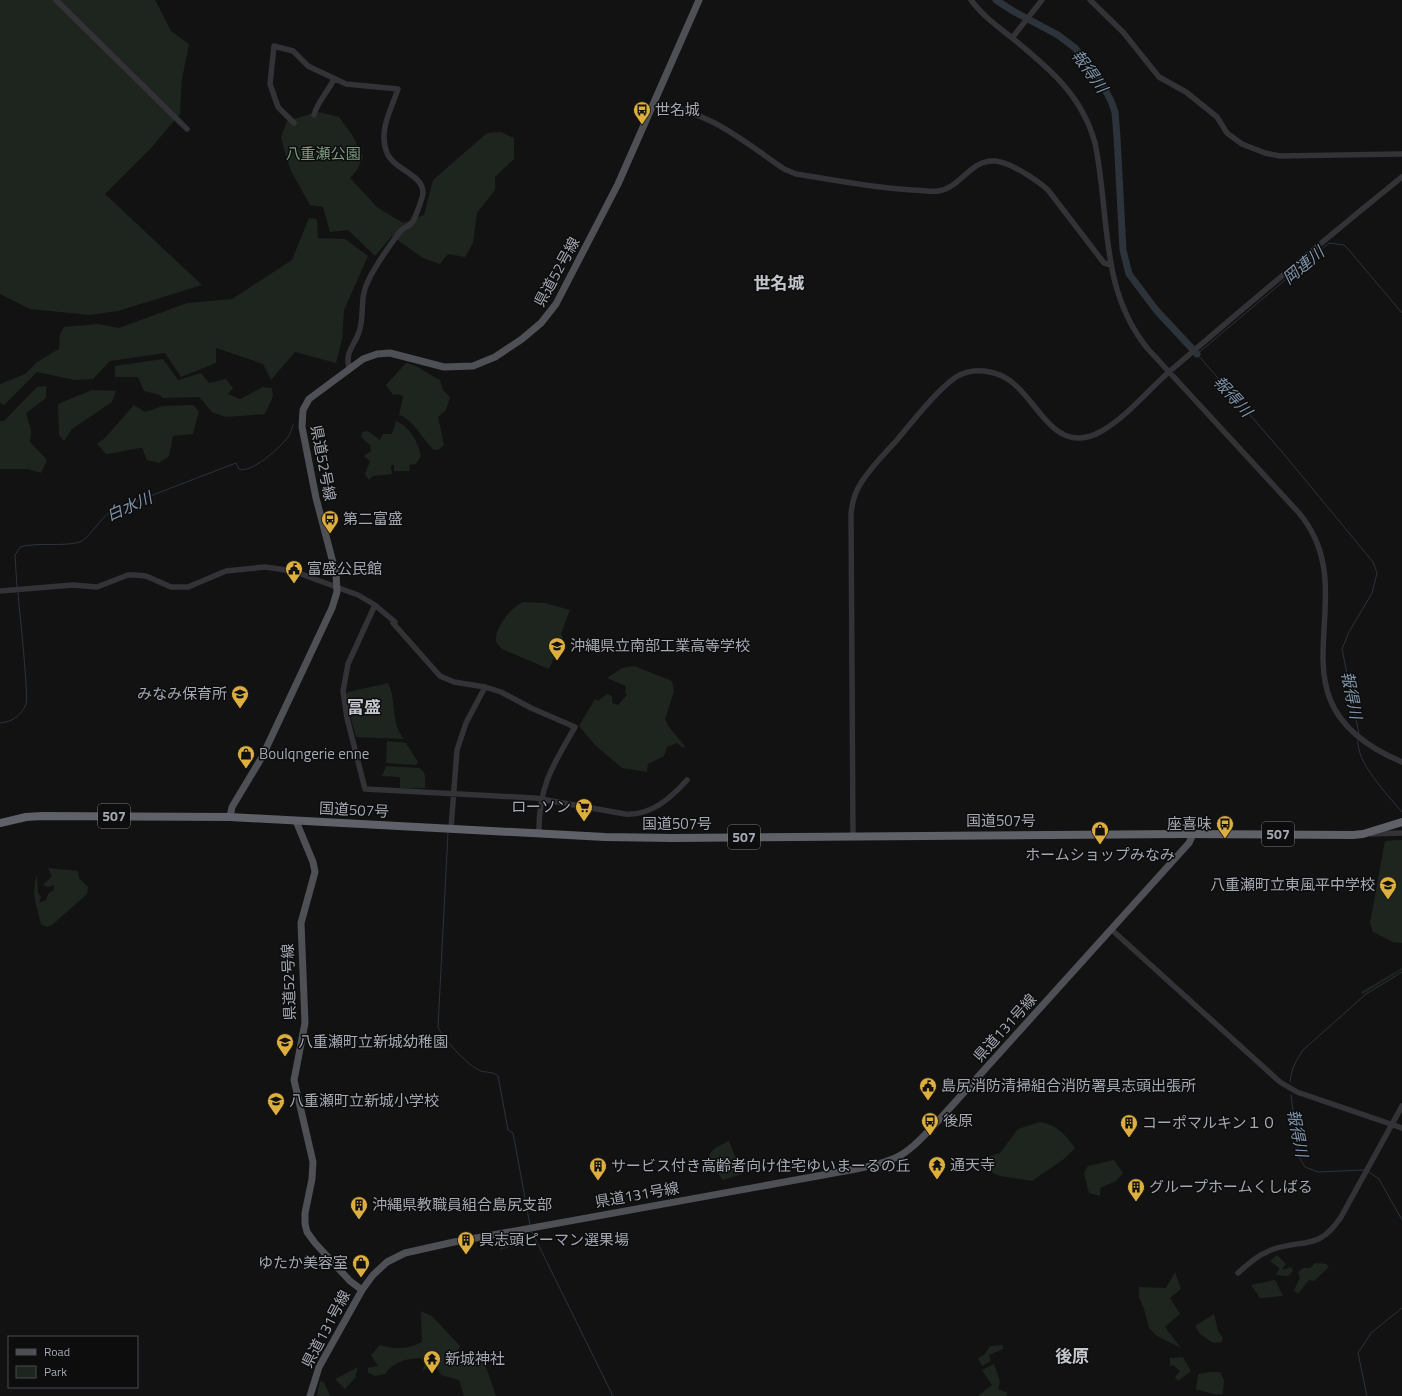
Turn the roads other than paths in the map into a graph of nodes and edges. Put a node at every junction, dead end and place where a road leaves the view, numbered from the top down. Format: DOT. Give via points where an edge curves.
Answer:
graph roads {
  1 [pos="56,0"];
  2 [pos="699,0"];
  3 [pos="971,0"];
  4 [pos="1042,0"];
  5 [pos="1090,0"];
  6 [pos="1012,38"];
  7 [pos="334,79"];
  8 [pos="654,104"];
  9 [pos="314,115"];
  10 [pos="294,123"];
  11 [pos="187,129"];
  12 [pos="1402,154"];
  13 [pos="1402,177"];
  14 [pos="1111,265"];
  15 [pos="349,368"];
  16 [pos="1169,372"];
  17 [pos="337,587"];
  18 [pos="0,591"];
  19 [pos="375,605"];
  20 [pos="485,687"];
  21 [pos="1402,762"];
  22 [pos="687,780"];
  23 [pos="454,794"];
  24 [pos="541,799"];
  25 [pos="230,817"];
  26 [pos="296,821"];
  27 [pos="1402,822"];
  28 [pos="0,823"];
  29 [pos="451,828"];
  30 [pos="1401,833"];
  31 [pos="539,834"];
  32 [pos="1193,834"];
  33 [pos="1363,834"];
  34 [pos="853,836"];
  35 [pos="1112,930"];
  36 [pos="1402,1106"];
  37 [pos="1392,1124"];
  38 [pos="1402,1128"];
  39 [pos="1238,1273"];
  40 [pos="362,1290"];
  41 [pos="310,1396"];
  1 -- 11 [label="street"];
  2 -- 8 [label="main road, 県道52号線"];
  3 -- 6 [label="street"];
  4 -- 6 [label="street"];
  5 -- 12 [label="street" via="1123,32 1159,77 1186,92 1217,117 1227,133 1242,144 1264,154 1280,156"];
  6 -- 14 [label="street" via="1063,83 1085,115 1097,151"];
  7 -- 9 [label="street"];
  7 -- 10 [label="street" via="308,66 293,51 274,46 270,84 278,107"];
  7 -- 15 [label="street" via="352,85 398,89 385,124 386,152 418,181 423,190 412,222 401,231 380,259 367,283 361,304 360,329 347,356"];
  8 -- 14 [label="street" via="709,118 796,174 890,189 938,191 954,184 981,163 1002,162 1048,190 1104,264"];
  8 -- 15 [label="main road, 県道52号線" via="607,207 556,304 549,315 530,333 494,357 473,366 444,367 390,353 369,356"];
  13 -- 16 [label="street"];
  14 -- 16 [label="street" via="1119,299 1129,323"];
  15 -- 17 [label="main road, 県道52号線" via="309,399 303,410 301,422 316,498 335,567"];
  16 -- 21 [label="street" via="1312,530 1320,550 1325,576 1323,666 1329,696 1348,729 1374,749"];
  16 -- 34 [label="street" via="1111,425 1090,436 1077,438 1055,430 1008,379 985,371 975,370 963,374 952,380 923,410 861,482 851,514"];
  17 -- 18 [label="street" via="293,571 261,567 226,571 188,587 171,587 146,576 128,575 97,587 73,585"];
  17 -- 19 [label="street"];
  17 -- 25 [label="main road, 県道52号線" via="332,608 267,745 232,807"];
  19 -- 20 [label="street" via="440,676 454,682"];
  19 -- 23 [label="street" via="348,664 343,691 364,787"];
  20 -- 23 [label="street" via="457,750"];
  20 -- 24 [label="street" via="575,727 551,768"];
  22 -- 24 [label="street" via="674,794 653,809 638,814"];
  23 -- 24 [label="street"];
  23 -- 29 [label="street"];
  24 -- 31 [label="street"];
  25 -- 26 [label="highway, 国道507号 / 507"];
  25 -- 28 [label="highway, 国道507号 / 507" via="42,816"];
  26 -- 29 [label="highway, 国道507号 / 507"];
  26 -- 40 [label="main road, 県道52号線" via="314,862 315,872 301,923 305,1023 294,1080 313,1162 305,1224 315,1243"];
  27 -- 33 [label="highway, 国道507号 / 507"];
  29 -- 31 [label="highway, 国道507号 / 507"];
  30 -- 33 [label="street"];
  31 -- 34 [label="highway, 国道507号 / 507" via="627,838"];
  32 -- 33 [label="highway, 国道507号 / 507"];
  32 -- 34 [label="highway, 国道507号 / 507"];
  32 -- 35 [label="main road, 県道131号線" via="1191,840"];
  35 -- 37 [label="street" via="1280,1082 1303,1094"];
  35 -- 40 [label="main road, 県道131号線" via="939,1120 901,1157 885,1164 418,1249 388,1262"];
  36 -- 37 [label="street"];
  37 -- 38 [label="street"];
  37 -- 39 [label="street" via="1330,1232 1309,1243 1285,1246 1262,1254"];
  40 -- 41 [label="main road, 県道131号線" via="319,1367"];
}
